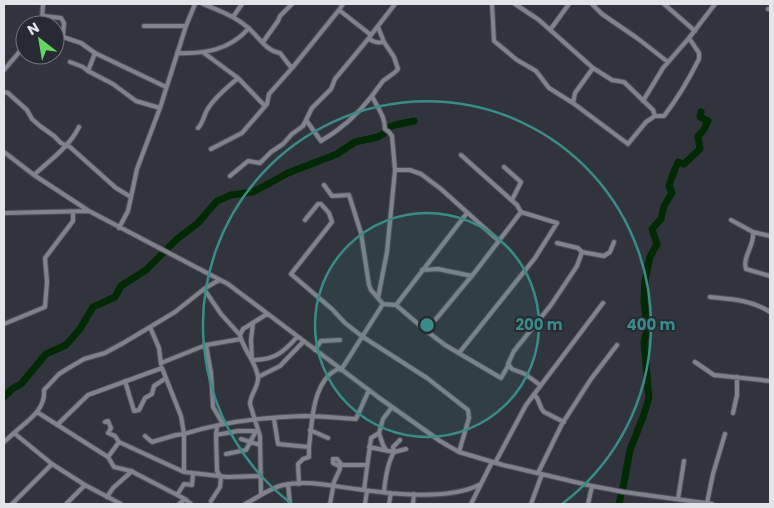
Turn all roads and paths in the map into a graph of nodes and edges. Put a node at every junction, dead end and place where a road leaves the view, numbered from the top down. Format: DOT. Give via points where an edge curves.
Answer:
graph roads {
  1 [pos="196,4"];
  2 [pos="204,4"];
  3 [pos="242,4"];
  4 [pos="292,4"];
  5 [pos="343,4"];
  6 [pos="395,4"];
  7 [pos="492,4"];
  8 [pos="515,4"];
  9 [pos="569,4"];
  10 [pos="592,4"];
  11 [pos="664,4"];
  12 [pos="715,4"];
  13 [pos="339,10"];
  14 [pos="233,17"];
  15 [pos="144,26"];
  16 [pos="186,26"];
  17 [pos="378,27"];
  18 [pos="249,28"];
  19 [pos="550,30"];
  20 [pos="694,31"];
  21 [pos="370,36"];
  22 [pos="65,38"];
  23 [pos="689,38"];
  24 [pos="263,42"];
  25 [pos="384,42"];
  26 [pos="95,53"];
  27 [pos="177,53"];
  28 [pos="204,53"];
  29 [pos="15,57"];
  30 [pos="70,62"];
  31 [pos="668,62"];
  32 [pos="293,67"];
  33 [pos="593,68"];
  34 [pos="4,70"];
  35 [pos="88,71"];
  36 [pos="238,78"];
  37 [pos="166,87"];
  38 [pos="4,92"];
  39 [pos="372,96"];
  40 [pos="643,101"];
  41 [pos="573,103"];
  42 [pos="265,106"];
  43 [pos="160,108"];
  44 [pos="655,116"];
  45 [pos="306,120"];
  46 [pos="79,127"];
  47 [pos="198,128"];
  48 [pos="67,146"];
  49 [pos="211,149"];
  50 [pos="4,152"];
  51 [pos="461,155"];
  52 [pos="504,167"];
  53 [pos="394,170"];
  54 [pos="34,175"];
  55 [pos="230,176"];
  56 [pos="324,185"];
  57 [pos="132,197"];
  58 [pos="512,200"];
  59 [pos="89,211"];
  60 [pos="73,212"];
  61 [pos="521,212"];
  62 [pos="4,213"];
  63 [pos="466,213"];
  64 [pos="305,220"];
  65 [pos="731,220"];
  66 [pos="119,228"];
  67 [pos="753,232"];
  68 [pos="770,236"];
  69 [pos="499,240"];
  70 [pos="614,242"];
  71 [pos="557,243"];
  72 [pos="582,252"];
  73 [pos="422,270"];
  74 [pos="472,276"];
  75 [pos="770,276"];
  76 [pos="220,280"];
  77 [pos="204,289"];
  78 [pos="710,297"];
  79 [pos="378,298"];
  80 [pos="604,303"];
  81 [pos="383,304"];
  82 [pos="396,305"];
  83 [pos="770,312"];
  84 [pos="267,314"];
  85 [pos="253,323"];
  86 [pos="4,324"];
  87 [pos="150,327"];
  88 [pos="424,329"];
  89 [pos="240,337"];
  90 [pos="297,337"];
  91 [pos="363,337"];
  92 [pos="340,340"];
  93 [pos="303,342"];
  94 [pos="206,345"];
  95 [pos="617,345"];
  96 [pos="315,350"];
  97 [pos="459,353"];
  98 [pos="252,360"];
  99 [pos="695,362"];
  100 [pos="161,363"];
  101 [pos="508,366"];
  102 [pos="162,368"];
  103 [pos="340,369"];
  104 [pos="258,377"];
  105 [pos="737,377"];
  106 [pos="166,378"];
  107 [pos="125,381"];
  108 [pos="770,381"];
  109 [pos="540,385"];
  110 [pos="369,390"];
  111 [pos="534,394"];
  112 [pos="392,407"];
  113 [pos="37,412"];
  114 [pos="733,413"];
  115 [pos="313,416"];
  116 [pos="274,419"];
  117 [pos="255,420"];
  118 [pos="105,422"];
  119 [pos="564,422"];
  120 [pos="58,424"];
  121 [pos="223,424"];
  122 [pos="217,426"];
  123 [pos="310,430"];
  124 [pos="257,431"];
  125 [pos="14,433"];
  126 [pos="379,433"];
  127 [pos="184,434"];
  128 [pos="725,434"];
  129 [pos="216,435"];
  130 [pos="145,436"];
  131 [pos="310,436"];
  132 [pos="322,437"];
  133 [pos="328,438"];
  134 [pos="241,439"];
  135 [pos="400,440"];
  136 [pos="4,442"];
  137 [pos="119,442"];
  138 [pos="250,442"];
  139 [pos="260,445"];
  140 [pos="309,447"];
  141 [pos="369,447"];
  142 [pos="406,449"];
  143 [pos="246,450"];
  144 [pos="387,451"];
  145 [pos="394,452"];
  146 [pos="458,452"];
  147 [pos="226,454"];
  148 [pos="244,456"];
  149 [pos="108,457"];
  150 [pos="684,461"];
  151 [pos="493,462"];
  152 [pos="52,464"];
  153 [pos="367,465"];
  154 [pos="122,469"];
  155 [pos="132,471"];
  156 [pos="184,472"];
  157 [pos="193,473"];
  158 [pos="540,474"];
  159 [pos="220,476"];
  160 [pos="260,476"];
  161 [pos="121,480"];
  162 [pos="335,480"];
  163 [pos="288,484"];
  164 [pos="299,484"];
  165 [pos="481,484"];
  166 [pos="85,485"];
  167 [pos="325,485"];
  168 [pos="335,485"];
  169 [pos="592,486"];
  170 [pos="365,490"];
  171 [pos="384,492"];
  172 [pos="391,493"];
  173 [pos="414,494"];
  174 [pos="177,495"];
  175 [pos="262,495"];
  176 [pos="107,497"];
  177 [pos="185,499"];
  178 [pos="678,499"];
  179 [pos="210,501"];
  180 [pos="12,504"];
  181 [pos="66,504"];
  182 [pos="121,504"];
  183 [pos="180,504"];
  184 [pos="192,504"];
  185 [pos="245,504"];
  186 [pos="290,504"];
  187 [pos="330,504"];
  188 [pos="365,504"];
  189 [pos="389,504"];
  190 [pos="412,504"];
  191 [pos="471,504"];
  192 [pos="531,504"];
  193 [pos="588,504"];
  194 [pos="709,504"];
  1 -- 16 [label="street"];
  2 -- 14 [label="street"];
  3 -- 14 [label="street"];
  4 -- 24 [label="street"];
  5 -- 13 [label="street"];
  6 -- 17 [label="street"];
  7 -- 41 [label="street" via="494,42 536,71 549,88"];
  8 -- 19 [label="street"];
  9 -- 19 [label="street"];
  10 -- 31 [label="street"];
  11 -- 20 [label="street"];
  12 -- 20 [label="street"];
  13 -- 21 [label="street"];
  13 -- 32 [label="street"];
  14 -- 18 [label="street"];
  15 -- 16 [label="street"];
  16 -- 27 [label="street"];
  17 -- 21 [label="street"];
  17 -- 25 [label="street"];
  18 -- 24 [label="street"];
  18 -- 28 [label="street" via="226,46"];
  19 -- 33 [label="street"];
  20 -- 23 [label="street"];
  21 -- 25 [label="street" via="372,41"];
  21 -- 45 [label="street"];
  22 -- 26 [label="street" via="81,43"];
  23 -- 31 [label="street"];
  23 -- 44 [label="street" via="699,53 699,59 664,116"];
  24 -- 32 [label="street"];
  25 -- 39 [label="street" via="398,69"];
  26 -- 35 [label="street"];
  26 -- 37 [label="street"];
  27 -- 28 [label="street"];
  27 -- 37 [label="street"];
  28 -- 36 [label="street"];
  29 -- 34 [label="street"];
  30 -- 35 [label="street"];
  31 -- 40 [label="street"];
  32 -- 42 [label="street" via="269,94"];
  33 -- 40 [label="street" via="612,80 624,82"];
  33 -- 41 [label="street" via="575,93"];
  35 -- 43 [label="street" via="136,101"];
  36 -- 42 [label="street"];
  36 -- 47 [label="street" via="207,109"];
  37 -- 43 [label="street"];
  38 -- 48 [label="street"];
  39 -- 45 [label="street" via="347,122 322,141"];
  39 -- 53 [label="street" via="393,142"];
  40 -- 44 [label="street"];
  41 -- 44 [label="street" via="628,144"];
  42 -- 49 [label="street" via="242,133"];
  43 -- 57 [label="street" via="137,170"];
  45 -- 55 [label="street" via="260,163 248,161"];
  46 -- 48 [label="street"];
  48 -- 54 [label="street"];
  48 -- 57 [label="street" via="116,188"];
  50 -- 54 [label="street"];
  51 -- 58 [label="street"];
  52 -- 58 [label="street" via="522,182"];
  53 -- 63 [label="street" via="421,174"];
  53 -- 79 [label="street" via="387,252"];
  54 -- 59 [label="street"];
  56 -- 79 [label="street" via="332,196 349,194 361,234 370,290"];
  57 -- 66 [label="street"];
  58 -- 61 [label="street"];
  59 -- 60 [label="street"];
  59 -- 66 [label="street"];
  60 -- 62 [label="street"];
  60 -- 86 [label="street" via="73,221 45,258 45,307"];
  61 -- 69 [label="street"];
  61 -- 97 [label="street" via="557,223 535,258"];
  63 -- 69 [label="street"];
  63 -- 73 [label="street"];
  64 -- 91 [label="street" via="321,204 332,222 291,274"];
  65 -- 67 [label="street"];
  66 -- 76 [label="street"];
  67 -- 68 [label="street"];
  67 -- 75 [label="street" via="754,241 746,269"];
  69 -- 74 [label="street"];
  70 -- 72 [label="street" via="610,252 604,256"];
  71 -- 72 [label="street"];
  72 -- 101 [label="street" via="577,266 514,351"];
  73 -- 74 [label="street" via="438,269"];
  73 -- 82 [label="street"];
  74 -- 88 [label="street"];
  76 -- 77 [label="street"];
  76 -- 84 [label="street"];
  77 -- 87 [label="street"];
  77 -- 89 [label="street"];
  78 -- 83 [label="street" via="748,301"];
  79 -- 81 [label="street"];
  80 -- 109 [label="street"];
  81 -- 82 [label="street"];
  81 -- 91 [label="street"];
  82 -- 88 [label="street"];
  84 -- 85 [label="street"];
  84 -- 90 [label="street"];
  85 -- 89 [label="street" via="243,329"];
  85 -- 98 [label="street"];
  87 -- 100 [label="street" via="160,348"];
  87 -- 113 [label="street" via="59,374 44,390 44,401"];
  88 -- 97 [label="street"];
  89 -- 94 [label="street"];
  89 -- 98 [label="street"];
  90 -- 93 [label="street"];
  90 -- 98 [label="street" via="279,354 264,360"];
  91 -- 103 [label="street"];
  91 -- 146 [label="street" via="427,378 468,410 469,418"];
  92 -- 96 [label="street" via="321,341"];
  93 -- 96 [label="street"];
  93 -- 104 [label="street" via="280,366"];
  94 -- 100 [label="street"];
  94 -- 121 [label="street" via="213,407"];
  95 -- 119 [label="street"];
  96 -- 103 [label="street"];
  97 -- 101 [label="street" via="501,378"];
  98 -- 104 [label="street"];
  99 -- 105 [label="street" via="714,375"];
  100 -- 102 [label="street"];
  101 -- 109 [label="street"];
  102 -- 106 [label="street"];
  102 -- 107 [label="street"];
  103 -- 110 [label="street"];
  103 -- 115 [label="street" via="322,383"];
  104 -- 117 [label="street" via="250,398"];
  105 -- 108 [label="street"];
  105 -- 114 [label="street"];
  106 -- 107 [label="street" via="154,386 152,394 145,398 139,410 134,411"];
  106 -- 127 [label="street" via="181,416"];
  107 -- 120 [label="street" via="88,395"];
  109 -- 111 [label="street"];
  110 -- 112 [label="street"];
  110 -- 115 [label="street" via="356,419"];
  111 -- 119 [label="street" via="541,410"];
  111 -- 151 [label="street"];
  112 -- 126 [label="street" via="383,419"];
  112 -- 146 [label="street"];
  113 -- 120 [label="street"];
  113 -- 125 [label="street"];
  115 -- 116 [label="street"];
  115 -- 123 [label="street"];
  116 -- 117 [label="street"];
  116 -- 140 [label="street" via="278,444"];
  117 -- 121 [label="street"];
  117 -- 124 [label="street"];
  118 -- 137 [label="street" via="108,421 111,428 108,433"];
  119 -- 158 [label="street"];
  120 -- 149 [label="street"];
  121 -- 122 [label="street"];
  122 -- 127 [label="street"];
  122 -- 129 [label="street"];
  123 -- 131 [label="street"];
  123 -- 132 [label="street"];
  124 -- 129 [label="street"];
  124 -- 138 [label="street"];
  124 -- 139 [label="street"];
  125 -- 136 [label="street"];
  125 -- 152 [label="street"];
  126 -- 141 [label="street" via="371,438"];
  126 -- 144 [label="street"];
  127 -- 130 [label="street" via="152,442"];
  127 -- 156 [label="street"];
  128 -- 194 [label="street" via="713,474"];
  129 -- 159 [label="street" via="217,471"];
  131 -- 132 [label="street"];
  131 -- 140 [label="street"];
  132 -- 133 [label="street"];
  134 -- 138 [label="street"];
  135 -- 145 [label="street" via="393,447"];
  137 -- 149 [label="street"];
  137 -- 156 [label="street"];
  138 -- 139 [label="street"];
  138 -- 143 [label="street"];
  139 -- 160 [label="street"];
  140 -- 164 [label="street" via="309,457 298,464"];
  141 -- 144 [label="street"];
  141 -- 153 [label="street"];
  142 -- 145 [label="street"];
  143 -- 147 [label="street"];
  143 -- 148 [label="street"];
  144 -- 145 [label="street"];
  145 -- 171 [label="street"];
  146 -- 151 [label="street"];
  149 -- 154 [label="street" via="114,468"];
  150 -- 178 [label="street"];
  151 -- 158 [label="street"];
  151 -- 165 [label="street"];
  152 -- 166 [label="street"];
  152 -- 180 [label="street"];
  153 -- 162 [label="street" via="342,465 333,459 340,469"];
  153 -- 170 [label="street"];
  154 -- 155 [label="street"];
  154 -- 161 [label="street"];
  155 -- 161 [label="street"];
  155 -- 174 [label="street"];
  156 -- 157 [label="street"];
  157 -- 159 [label="street"];
  157 -- 174 [label="street" via="192,485 184,484"];
  158 -- 169 [label="street"];
  158 -- 192 [label="street"];
  159 -- 160 [label="street"];
  159 -- 179 [label="street" via="220,487"];
  160 -- 175 [label="street"];
  161 -- 176 [label="street"];
  162 -- 167 [label="street"];
  162 -- 168 [label="street"];
  163 -- 164 [label="street"];
  163 -- 175 [label="street"];
  163 -- 186 [label="street"];
  164 -- 167 [label="street"];
  165 -- 173 [label="street" via="441,494"];
  165 -- 191 [label="street"];
  166 -- 176 [label="street"];
  166 -- 181 [label="street"];
  167 -- 168 [label="street"];
  168 -- 170 [label="street"];
  168 -- 187 [label="street"];
  169 -- 178 [label="street"];
  169 -- 193 [label="street"];
  170 -- 171 [label="street"];
  170 -- 188 [label="street"];
  171 -- 172 [label="street"];
  172 -- 173 [label="street"];
  172 -- 189 [label="street"];
  173 -- 190 [label="street"];
  174 -- 177 [label="street"];
  175 -- 185 [label="street"];
  176 -- 182 [label="street"];
  177 -- 183 [label="street"];
  177 -- 184 [label="street"];
  178 -- 194 [label="street"];
}
